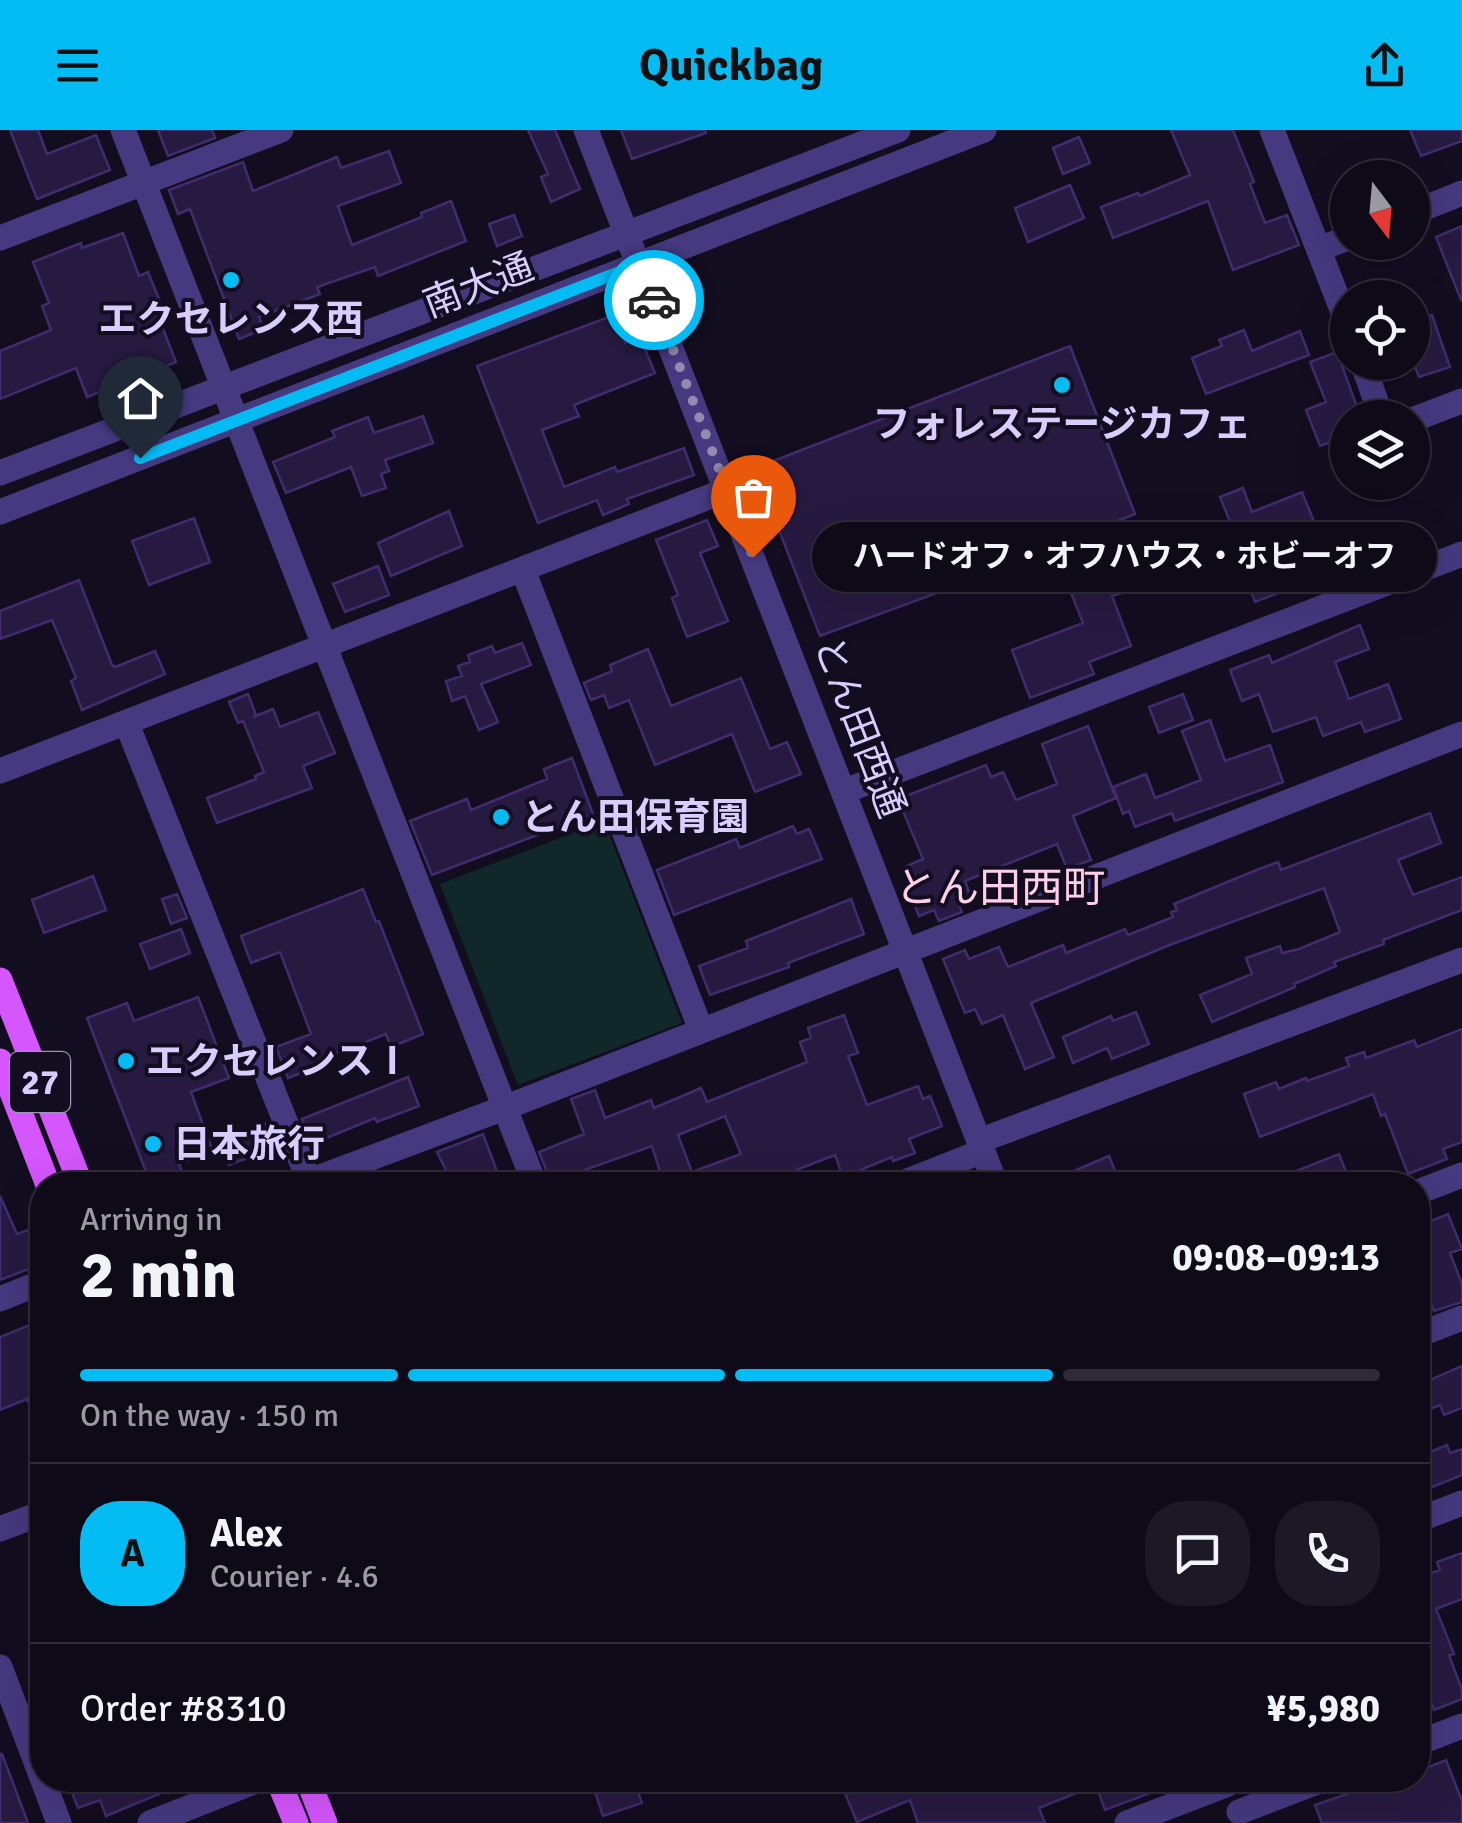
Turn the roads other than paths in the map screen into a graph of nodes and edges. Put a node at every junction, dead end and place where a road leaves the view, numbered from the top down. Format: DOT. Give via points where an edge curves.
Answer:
graph roads {
  1 [pos="122,130"];
  2 [pos="281,130"];
  3 [pos="586,130"];
  4 [pos="898,130"];
  5 [pos="984,130"];
  6 [pos="1272,130"];
  7 [pos="142,182"];
  8 [pos="1462,193"];
  9 [pos="1430,206"];
  10 [pos="627,232"];
  11 [pos="0,238"];
  12 [pos="1330,245"];
  13 [pos="1319,249"];
  14 [pos="640,264"];
  15 [pos="1331,280"];
  16 [pos="222,388"];
  17 [pos="1462,401"];
  18 [pos="1430,413"];
  19 [pos="235,420"];
  20 [pos="0,473"];
  21 [pos="727,490"];
  22 [pos="0,512"];
  23 [pos="1460,559"];
  24 [pos="523,570"];
  25 [pos="324,648"];
  26 [pos="127,724"];
  27 [pos="1462,734"];
  28 [pos="0,771"];
  29 [pos="844,791"];
  30 [pos="906,951"];
  31 [pos="1462,960"];
  32 [pos="0,980"];
  33 [pos="701,1030"];
  34 [pos="0,1061"];
  35 [pos="504,1108"];
  36 [pos="981,1146"];
  37 [pos="43,1172"];
  38 [pos="76,1172"];
  39 [pos="300,1172"];
  40 [pos="333,1172"];
  41 [pos="529,1172"];
  42 [pos="925,1172"];
  43 [pos="991,1172"];
  44 [pos="1462,1175"];
  45 [pos="1430,1187"];
  46 [pos="30,1287"];
  47 [pos="0,1298"];
  48 [pos="1462,1318"];
  49 [pos="1430,1330"];
  50 [pos="1462,1502"];
  51 [pos="1430,1515"];
  52 [pos="30,1517"];
  53 [pos="0,1529"];
  54 [pos="0,1667"];
  55 [pos="1462,1726"];
  56 [pos="1430,1738"];
  57 [pos="30,1748"];
  58 [pos="46,1792"];
  59 [pos="228,1792"];
  60 [pos="283,1792"];
  61 [pos="313,1792"];
  62 [pos="1203,1792"];
  63 [pos="1232,1792"];
  64 [pos="1296,1792"];
  65 [pos="1241,1818"];
  66 [pos="58,1823"];
  67 [pos="150,1823"];
  68 [pos="296,1823"];
  69 [pos="325,1823"];
  70 [pos="1127,1823"];
  1 -- 7 [label="street"];
  2 -- 7 [label="street"];
  3 -- 10 [label="street, とん田西通"];
  4 -- 10 [label="street, 南大通"];
  5 -- 14 [label="street, 南大通"];
  6 -- 13 [label="street"];
  7 -- 11 [label="street"];
  7 -- 16 [label="street"];
  8 -- 9 [label="street"];
  10 -- 14 [label="street, とん田西通"];
  10 -- 16 [label="street, 南大通"];
  12 -- 13 [label="street"];
  13 -- 15 [label="street"];
  14 -- 19 [label="street, 南大通"];
  14 -- 21 [label="street, とん田西通"];
  16 -- 19 [label="street"];
  16 -- 20 [label="street, 南大通"];
  17 -- 18 [label="street"];
  19 -- 22 [label="street, 南大通"];
  19 -- 25 [label="street"];
  21 -- 24 [label="street"];
  21 -- 29 [label="street, とん田西通"];
  23 -- 29 [label="street"];
  24 -- 25 [label="street"];
  24 -- 33 [label="street"];
  25 -- 26 [label="street"];
  25 -- 35 [label="street"];
  26 -- 28 [label="street"];
  26 -- 39 [label="street"];
  27 -- 30 [label="street"];
  29 -- 30 [label="street, とん田西通"];
  30 -- 33 [label="street"];
  30 -- 36 [label="street, とん田西通"];
  31 -- 36 [label="street"];
  32 -- 38 [label="main road, 27"];
  33 -- 35 [label="street"];
  34 -- 37 [label="main road, 27"];
  35 -- 40 [label="street"];
  35 -- 41 [label="street"];
  36 -- 42 [label="street"];
  36 -- 43 [label="street, とん田西通"];
  44 -- 45 [label="street"];
  46 -- 47 [label="street"];
  48 -- 49 [label="street"];
  50 -- 51 [label="street"];
  52 -- 53 [label="street"];
  54 -- 57 [label="street"];
  55 -- 56 [label="street"];
  58 -- 66 [label="street"];
  59 -- 67 [label="street"];
  60 -- 68 [label="main road"];
  61 -- 69 [label="main road"];
  62 -- 70 [label="street"];
  63 -- 65 [label="street"];
  64 -- 65 [label="street"];
}
